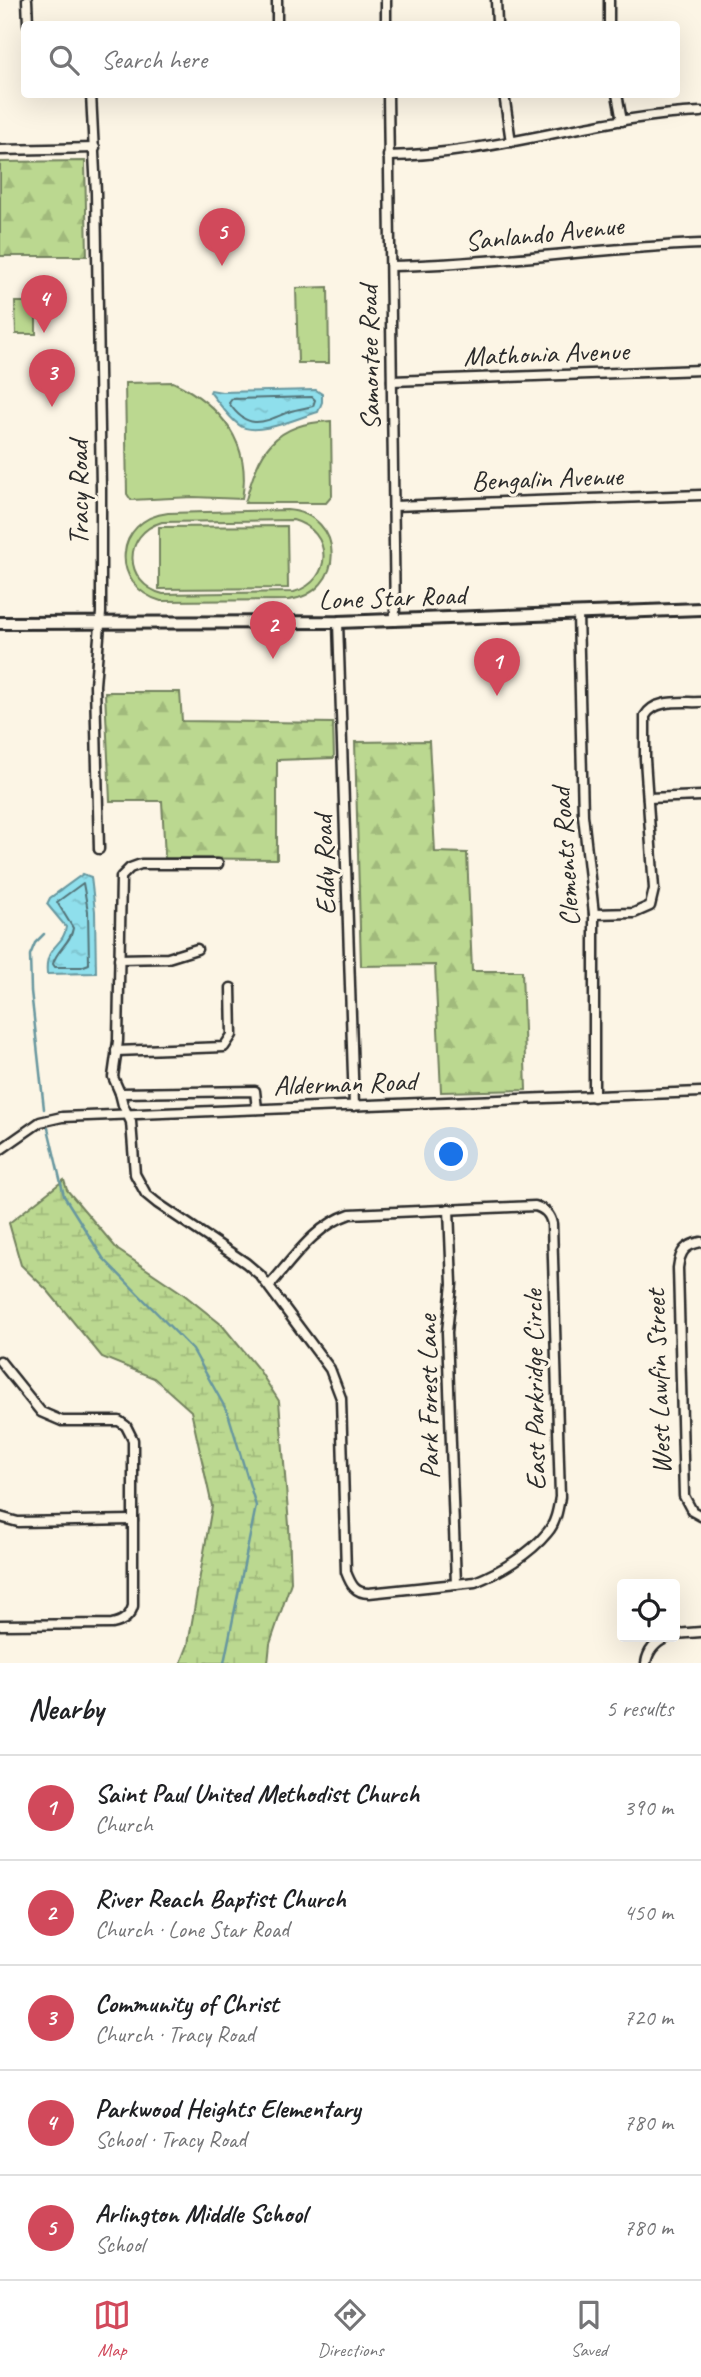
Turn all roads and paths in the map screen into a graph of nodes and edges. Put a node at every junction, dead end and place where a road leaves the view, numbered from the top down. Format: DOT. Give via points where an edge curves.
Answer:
graph roads {
  1 [pos="27,0"];
  2 [pos="277,0"];
  3 [pos="386,0"];
  4 [pos="496,0"];
  5 [pos="609,0"];
  6 [pos="28,21"];
  7 [pos="277,21"];
  8 [pos="386,21"];
  9 [pos="497,21"];
  10 [pos="609,21"];
  11 [pos="90,98"];
  12 [pos="388,98"];
  13 [pos="505,98"];
  14 [pos="618,98"];
  15 [pos="701,112"];
  16 [pos="622,121"];
  17 [pos="511,142"];
  18 [pos="95,148"];
  19 [pos="0,150"];
  20 [pos="388,156"];
  21 [pos="701,244"];
  22 [pos="391,266"];
  23 [pos="701,370"];
  24 [pos="392,381"];
  25 [pos="701,495"];
  26 [pos="394,506"];
  27 [pos="701,609"];
  28 [pos="578,614"];
  29 [pos="396,621"];
  30 [pos="338,622"];
  31 [pos="0,623"];
  32 [pos="100,623"];
  33 [pos="701,702"];
  34 [pos="701,796"];
  35 [pos="648,797"];
  36 [pos="99,849"];
  37 [pos="218,864"];
  38 [pos="594,914"];
  39 [pos="197,949"];
  40 [pos="119,959"];
  41 [pos="231,988"];
  42 [pos="116,1051"];
  43 [pos="701,1092"];
  44 [pos="121,1097"];
  45 [pos="594,1097"];
  46 [pos="354,1105"];
  47 [pos="257,1109"];
  48 [pos="127,1114"];
  49 [pos="1,1147"];
  50 [pos="449,1209"];
  51 [pos="701,1242"];
  52 [pos="269,1286"];
  53 [pos="0,1361"];
  54 [pos="701,1516"];
  55 [pos="0,1517"];
  56 [pos="133,1520"];
  57 [pos="456,1584"];
  58 [pos="0,1625"];
  59 [pos="701,1632"];
  60 [pos="680,1634"];
  61 [pos="660,1642"];
  62 [pos="646,1663"];
  1 -- 6 [label="street"];
  2 -- 7 [label="street"];
  3 -- 8 [label="street"];
  4 -- 9 [label="street"];
  5 -- 10 [label="street"];
  11 -- 18 [label="street, Tracy Road"];
  12 -- 20 [label="street, Samontee Road"];
  13 -- 17 [label="street"];
  14 -- 16 [label="street"];
  15 -- 16 [label="street"];
  16 -- 17 [label="street"];
  17 -- 20 [label="street" via="453,153"];
  18 -- 19 [label="street"];
  18 -- 32 [label="street, Tracy Road"];
  20 -- 22 [label="street, Samontee Road"];
  21 -- 22 [label="street, Sanlando Avenue"];
  22 -- 24 [label="street, Samontee Road"];
  23 -- 24 [label="street, Mathonia Avenue"];
  24 -- 26 [label="street, Samontee Road"];
  25 -- 26 [label="street, Bengalin Avenue"];
  26 -- 29 [label="street, Samontee Road"];
  27 -- 28 [label="street, Lone Star Road"];
  28 -- 29 [label="street, Lone Star Road"];
  28 -- 38 [label="street, Clements Road" via="583,815"];
  29 -- 30 [label="street, Lone Star Road"];
  30 -- 32 [label="street, Lone Star Road"];
  30 -- 46 [label="street, Eddy Road"];
  31 -- 32 [label="street, Lone Star Road"];
  32 -- 36 [label="street, Tracy Road" via="96,685"];
  33 -- 35 [label="street" via="663,704 648,710 643,724"];
  34 -- 35 [label="street"];
  35 -- 38 [label="street" via="654,889 650,906 634,913"];
  37 -- 40 [label="street" via="141,864 126,871 120,885"];
  38 -- 45 [label="street, Clements Road"];
  39 -- 40 [label="street" via="168,958"];
  40 -- 42 [label="street"];
  41 -- 42 [label="street" via="232,1035 224,1047"];
  42 -- 44 [label="street" via="113,1077"];
  43 -- 45 [label="street, Alderman Road"];
  44 -- 47 [label="street" via="255,1091"];
  44 -- 48 [label="street"];
  45 -- 46 [label="street, Alderman Road"];
  46 -- 47 [label="street, Alderman Road"];
  47 -- 48 [label="street, Alderman Road"];
  48 -- 49 [label="street, Alderman Road" via="51,1118"];
  48 -- 52 [label="street" via="135,1174 146,1194 246,1263"];
  50 -- 52 [label="street" via="362,1213 336,1219 315,1233"];
  50 -- 57 [label="street, Park Forest Lane" via="452,1284 447,1332"];
  50 -- 57 [label="street, East Parkridge Circle" via="535,1206 547,1213 552,1224 560,1497 549,1531 523,1554 491,1576"];
  51 -- 54 [label="street, West Lawfin Street" via="682,1251 678,1268 684,1496 692,1511"];
  52 -- 57 [label="street, East Parkridge Circle" via="330,1369 341,1398 346,1563 351,1584 363,1593"];
  53 -- 56 [label="street" via="41,1412 62,1420 119,1421 126,1426 133,1440"];
  55 -- 56 [label="street" via="18,1521"];
  56 -- 58 [label="street" via="133,1606 126,1618 112,1624"];
  59 -- 60 [label="street"];
  61 -- 62 [label="street" via="647,1655"];
}
